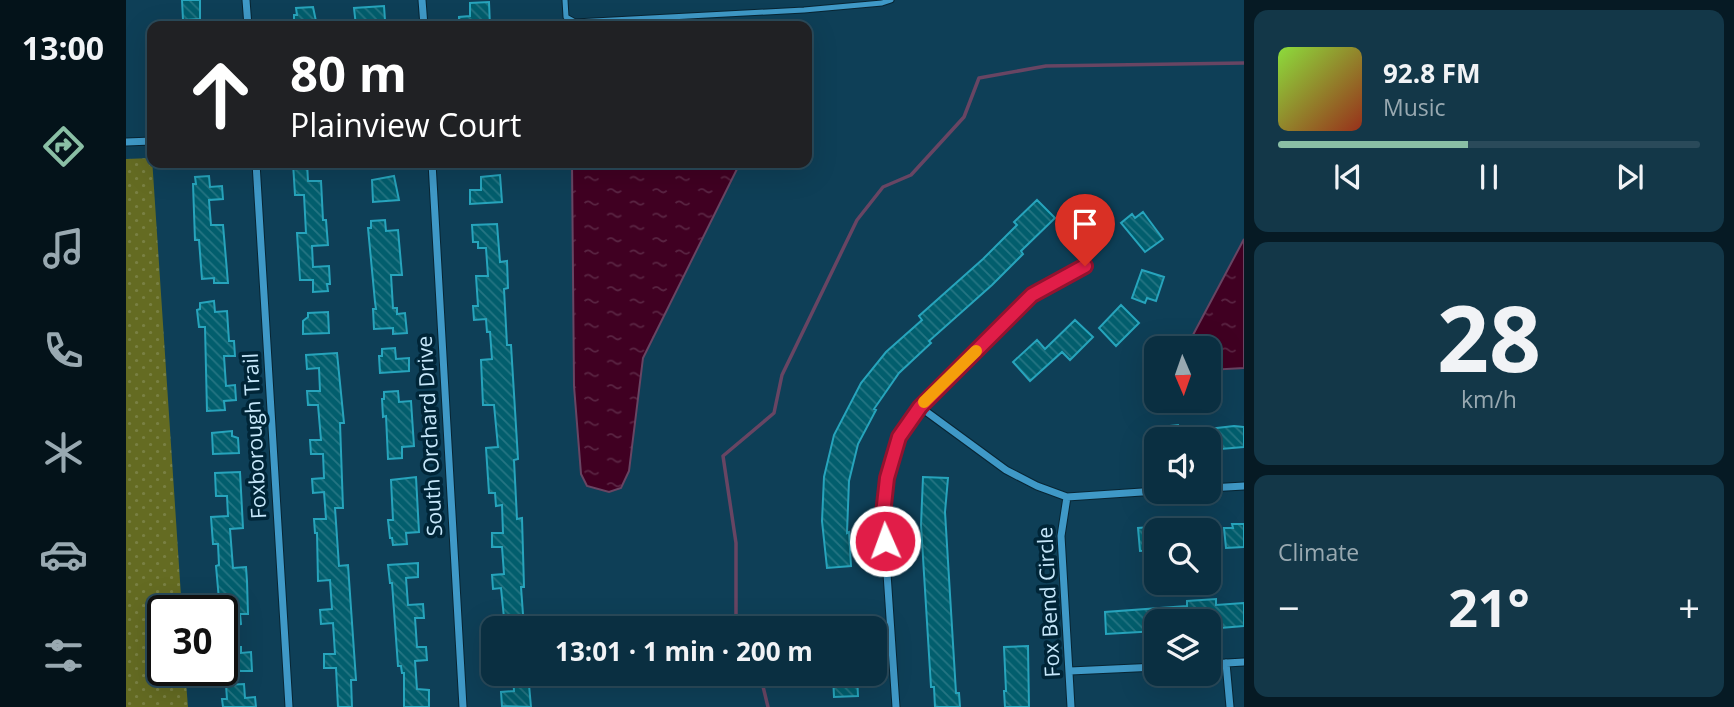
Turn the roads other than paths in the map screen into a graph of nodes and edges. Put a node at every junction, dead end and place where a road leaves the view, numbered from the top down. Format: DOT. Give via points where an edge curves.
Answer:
graph roads {
  1 [pos="246,0"];
  2 [pos="422,0"];
  3 [pos="565,0"];
  4 [pos="891,0"];
  5 [pos="840,4"];
  6 [pos="247,21"];
  7 [pos="424,21"];
  8 [pos="573,21"];
  9 [pos="590,21"];
  10 [pos="147,141"];
  11 [pos="126,142"];
  12 [pos="256,168"];
  13 [pos="432,168"];
  14 [pos="1085,266"];
  15 [pos="920,407"];
  16 [pos="1244,486"];
  17 [pos="1221,487"];
  18 [pos="1144,492"];
  19 [pos="1067,497"];
  20 [pos="1244,662"];
  21 [pos="1221,663"];
  22 [pos="1226,663"];
  23 [pos="1144,668"];
  24 [pos="1070,671"];
  25 [pos="289,707"];
  26 [pos="463,707"];
  27 [pos="896,707"];
  28 [pos="1071,707"];
  29 [pos="1230,707"];
  1 -- 6 [label="street"];
  2 -- 7 [label="street"];
  3 -- 8 [label="lane" via="566,17"];
  4 -- 5 [label="lane"];
  5 -- 9 [label="lane"];
  10 -- 11 [label="street"];
  12 -- 25 [label="street, Foxborough Trail"];
  13 -- 26 [label="street, South Orchard Drive"];
  14 -- 15 [label="street" via="1032,295"];
  15 -- 19 [label="street" via="1006,470"];
  15 -- 27 [label="street" via="899,437 883,514"];
  16 -- 17 [label="street"];
  18 -- 19 [label="street"];
  19 -- 24 [label="street, Fox Bend Circle" via="1061,536"];
  20 -- 22 [label="street"];
  21 -- 22 [label="street"];
  22 -- 29 [label="street"];
  23 -- 24 [label="street"];
  24 -- 28 [label="street, Fox Bend Circle"];
}
